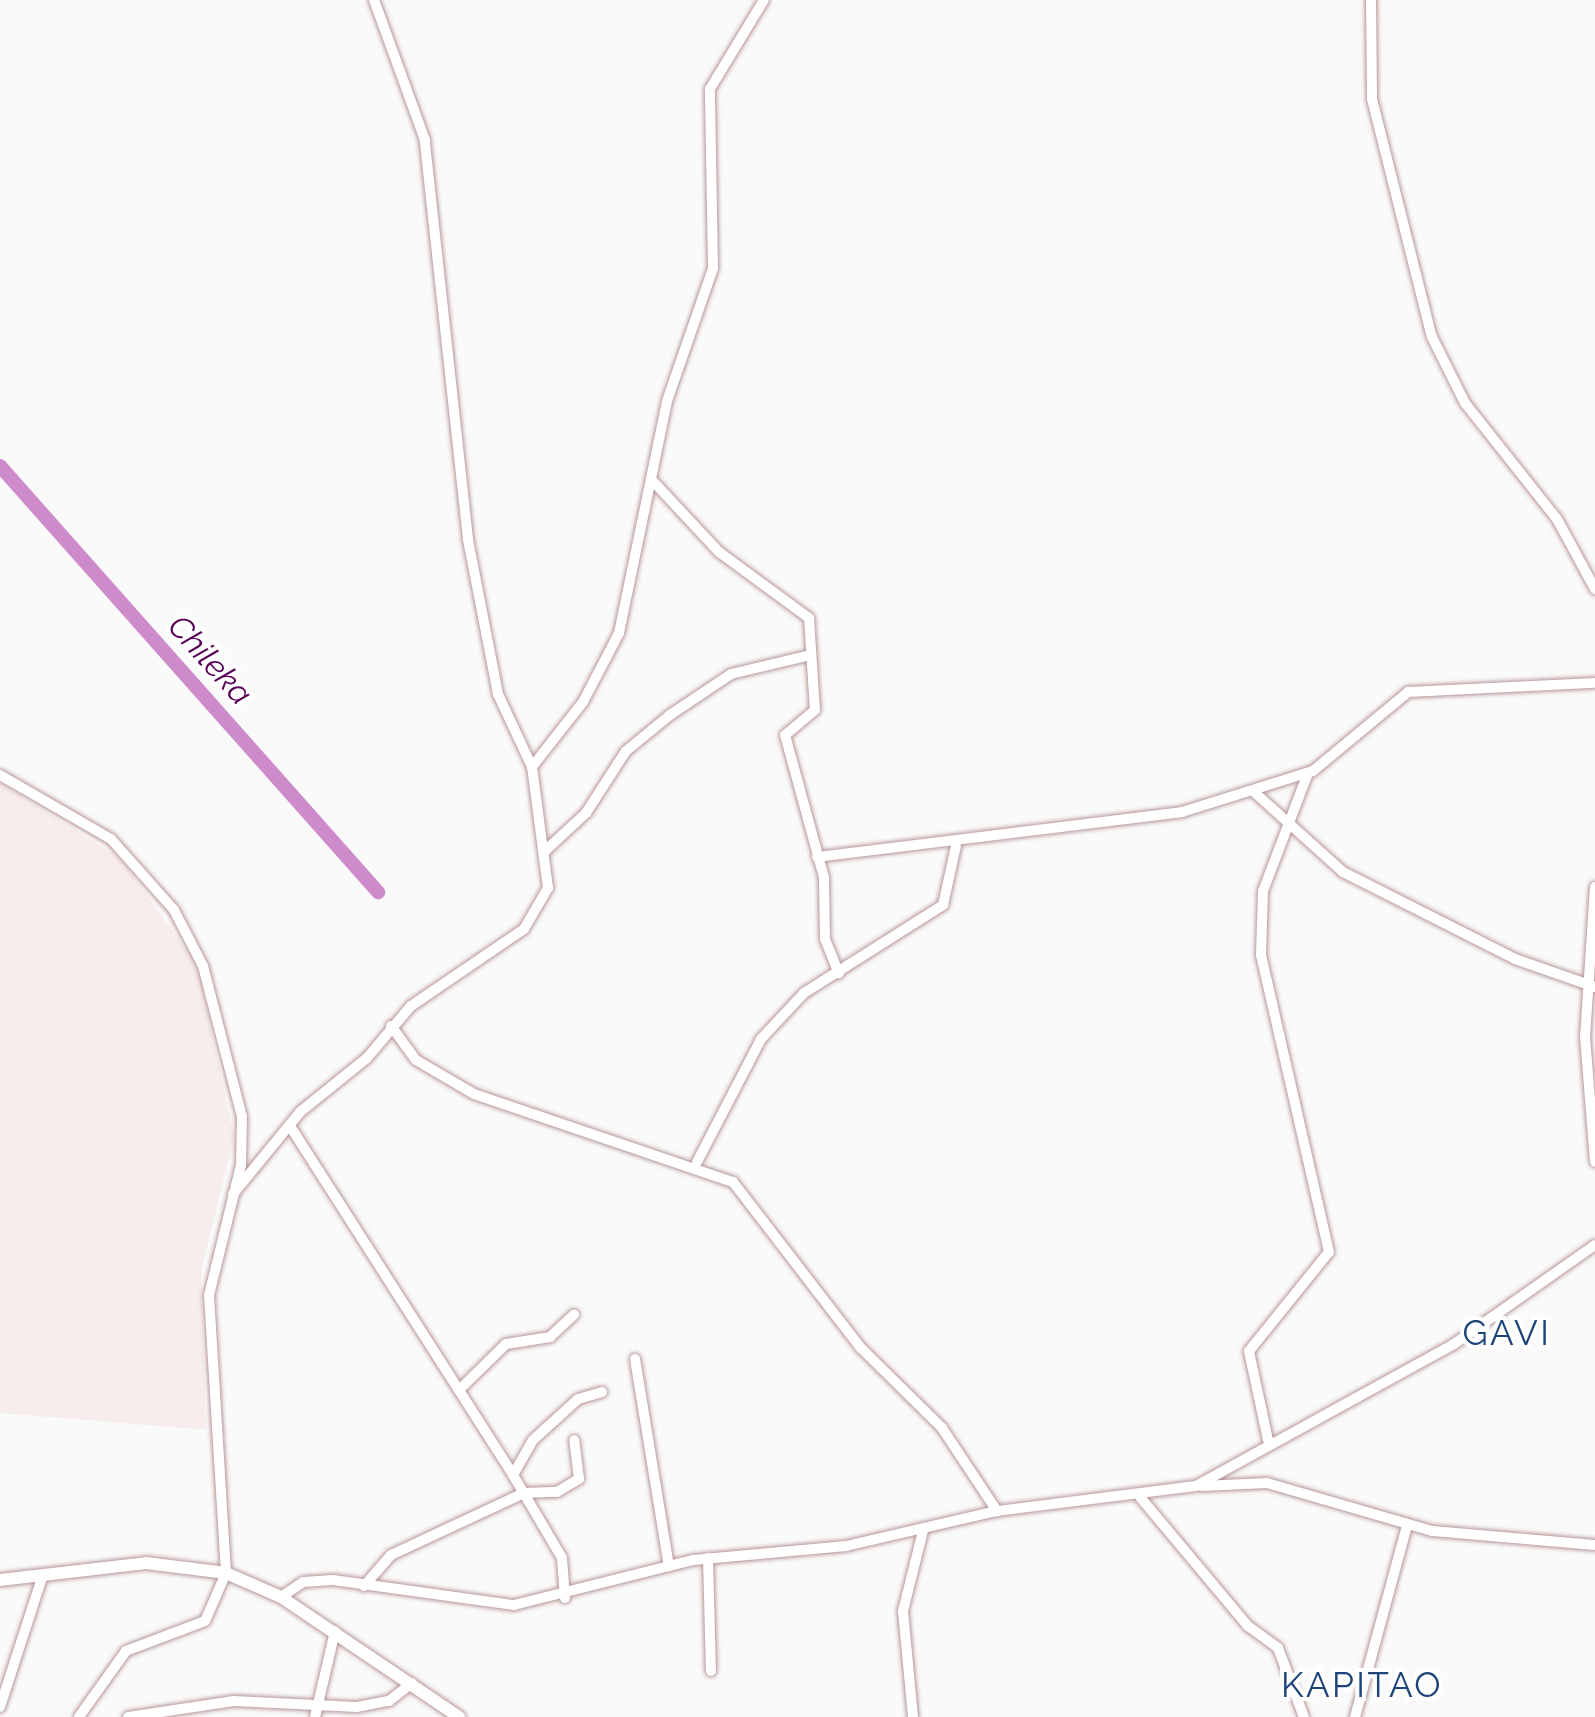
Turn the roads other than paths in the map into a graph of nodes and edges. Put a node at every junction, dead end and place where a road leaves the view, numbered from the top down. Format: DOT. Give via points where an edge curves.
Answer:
graph roads {
  1 [pos="374,0"];
  2 [pos="764,0"];
  3 [pos="1372,0"];
  4 [pos="651,479"];
  5 [pos="1595,590"];
  6 [pos="806,656"];
  7 [pos="1595,683"];
  8 [pos="532,767"];
  9 [pos="1308,774"];
  10 [pos="0,775"];
  11 [pos="1253,790"];
  12 [pos="1288,829"];
  13 [pos="956,846"];
  14 [pos="545,851"];
  15 [pos="817,857"];
  16 [pos="1595,887"];
  17 [pos="839,972"];
  18 [pos="1592,985"];
  19 [pos="391,1026"];
  20 [pos="1591,1084"];
  21 [pos="290,1126"];
  22 [pos="696,1162"];
  23 [pos="1595,1162"];
  24 [pos="233,1194"];
  25 [pos="1595,1245"];
  26 [pos="574,1315"];
  27 [pos="634,1358"];
  28 [pos="459,1390"];
  29 [pos="602,1392"];
  30 [pos="574,1440"];
  31 [pos="1268,1440"];
  32 [pos="514,1475"];
  33 [pos="1196,1486"];
  34 [pos="524,1493"];
  35 [pos="1140,1497"];
  36 [pos="996,1512"];
  37 [pos="1407,1526"];
  38 [pos="924,1531"];
  39 [pos="1595,1545"];
  40 [pos="708,1558"];
  41 [pos="669,1566"];
  42 [pos="226,1573"];
  43 [pos="43,1574"];
  44 [pos="0,1580"];
  45 [pos="364,1586"];
  46 [pos="281,1596"];
  47 [pos="565,1598"];
  48 [pos="335,1631"];
  49 [pos="711,1671"];
  50 [pos="412,1683"];
  51 [pos="0,1707"];
  52 [pos="316,1712"];
  53 [pos="80,1717"];
  54 [pos="128,1717"];
  55 [pos="459,1717"];
  56 [pos="913,1717"];
  57 [pos="1304,1717"];
  58 [pos="1355,1717"];
  1 -- 8 [label="street" via="424,140 468,539 498,694"];
  2 -- 4 [label="street" via="710,89 713,268"];
  3 -- 5 [label="street" via="1372,99 1432,338 1465,403 1557,518"];
  4 -- 6 [label="street" via="719,552 809,618"];
  4 -- 8 [label="street" via="619,633"];
  6 -- 14 [label="street" via="731,674 670,715 626,751 586,814"];
  6 -- 15 [label="street" via="815,710 784,735"];
  7 -- 9 [label="street" via="1408,692"];
  8 -- 14 [label="street"];
  9 -- 11 [label="street"];
  9 -- 12 [label="street"];
  10 -- 24 [label="street" via="111,839 193,939 242,1118"];
  11 -- 12 [label="street"];
  11 -- 13 [label="street" via="1182,812"];
  12 -- 18 [label="street" via="1400,905"];
  12 -- 31 [label="street" via="1261,898 1262,970 1329,1243 1325,1264 1249,1350"];
  13 -- 15 [label="street"];
  13 -- 17 [label="street" via="943,905"];
  14 -- 19 [label="street" via="545,901 524,929"];
  15 -- 17 [label="street" via="825,939"];
  16 -- 18 [label="street"];
  17 -- 22 [label="street" via="760,1038"];
  18 -- 20 [label="street"];
  19 -- 21 [label="street"];
  19 -- 22 [label="street" via="416,1060 474,1094 548,1125"];
  20 -- 23 [label="street"];
  21 -- 24 [label="street"];
  21 -- 28 [label="street"];
  22 -- 36 [label="street" via="742,1190 861,1348 942,1428"];
  24 -- 42 [label="street" via="209,1295"];
  25 -- 31 [label="street" via="1454,1344"];
  26 -- 28 [label="street" via="550,1337 506,1344"];
  27 -- 41 [label="street"];
  28 -- 32 [label="street"];
  29 -- 32 [label="street" via="578,1399 533,1440"];
  30 -- 34 [label="street" via="579,1479 557,1492"];
  31 -- 33 [label="street"];
  32 -- 34 [label="street"];
  33 -- 35 [label="street"];
  33 -- 37 [label="street" via="1267,1483"];
  34 -- 45 [label="street" via="390,1555"];
  34 -- 47 [label="street" via="562,1558"];
  35 -- 36 [label="street"];
  35 -- 57 [label="street" via="1248,1626 1278,1648"];
  36 -- 38 [label="street"];
  37 -- 39 [label="street"];
  37 -- 58 [label="street"];
  38 -- 40 [label="street"];
  38 -- 56 [label="street" via="903,1611"];
  40 -- 41 [label="street"];
  40 -- 49 [label="street"];
  41 -- 47 [label="street"];
  42 -- 43 [label="main road" via="146,1564"];
  42 -- 46 [label="main road"];
  42 -- 53 [label="street" via="205,1621 126,1651"];
  43 -- 44 [label="main road"];
  43 -- 51 [label="street"];
  45 -- 46 [label="street" via="303,1582"];
  45 -- 47 [label="street" via="454,1603"];
  46 -- 48 [label="main road"];
  48 -- 50 [label="main road"];
  48 -- 52 [label="street"];
  50 -- 52 [label="street" via="374,1705"];
  50 -- 55 [label="main road"];
  52 -- 54 [label="street" via="234,1701"];
}
